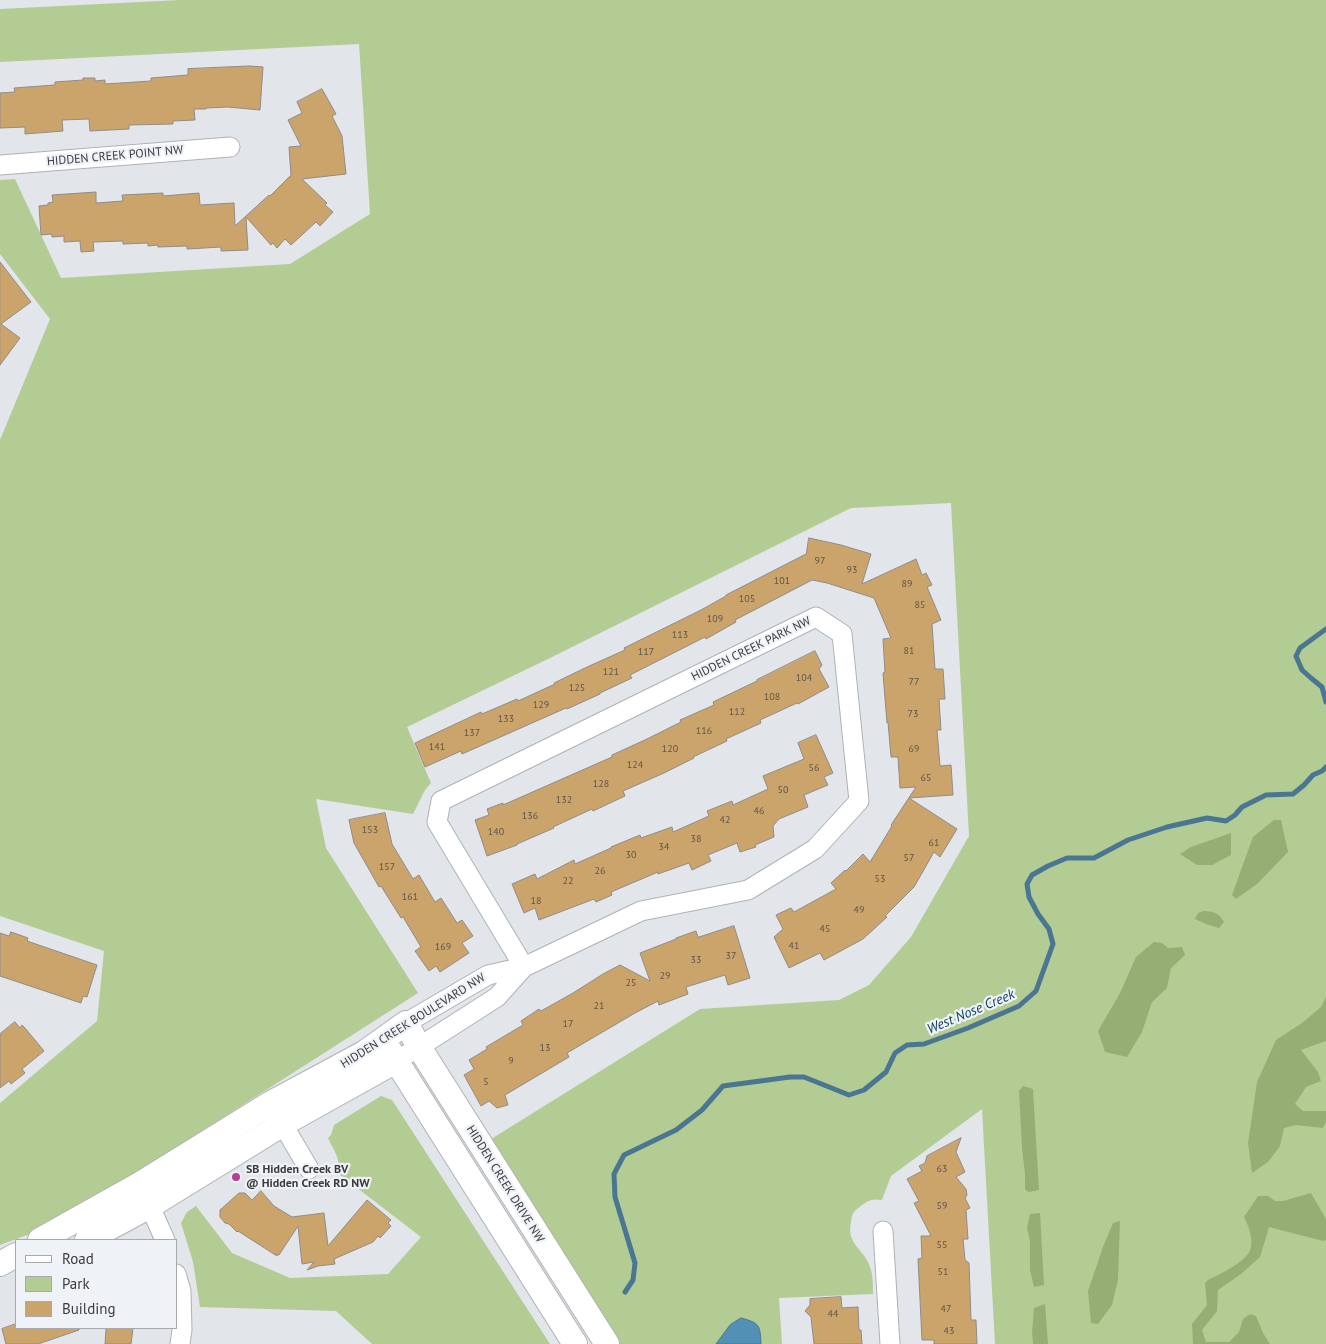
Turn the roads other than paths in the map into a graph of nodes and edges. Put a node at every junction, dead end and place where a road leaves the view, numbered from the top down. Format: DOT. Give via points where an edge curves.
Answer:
graph roads {
  1 [pos="230,147"];
  2 [pos="0,165"];
  3 [pos="524,967"];
  4 [pos="406,1023"];
  5 [pos="383,1040"];
  6 [pos="419,1047"];
  7 [pos="396,1061"];
  8 [pos="271,1103"];
  9 [pos="283,1124"];
  10 [pos="310,1169"];
  11 [pos="140,1184"];
  12 [pos="150,1206"];
  13 [pos="883,1231"];
  14 [pos="42,1239"];
  15 [pos="88,1239"];
  16 [pos="165,1239"];
  17 [pos="15,1255"];
  18 [pos="0,1264"];
  19 [pos="15,1273"];
  20 [pos="0,1276"];
  21 [pos="178,1281"];
  22 [pos="180,1344"];
  23 [pos="574,1344"];
  24 [pos="607,1344"];
  25 [pos="890,1344"];
  1 -- 2 [label="street, HIDDEN CREEK POINT NW"];
  3 -- 3 [label="street, HIDDEN CREEK PARK NW" via="641,911 748,890 816,849 859,801 842,634 816,617 441,801 437,822"];
  3 -- 4 [label="street, HIDDEN CREEK BOULEVARD NW" via="488,974"];
  3 -- 6 [label="street, HIDDEN CREEK BOULEVARD NW" via="497,997"];
  4 -- 5 [label="street, HIDDEN CREEK BOULEVARD NW"];
  4 -- 6 [label="street, HIDDEN CREEK DRIVE NW"];
  5 -- 7 [label="street"];
  5 -- 8 [label="street, HIDDEN CREEK BOULEVARD NW" via="364,1054"];
  6 -- 7 [label="street, HIDDEN CREEK BOULEVARD NW"];
  6 -- 24 [label="street, HIDDEN CREEK DRIVE NW"];
  7 -- 9 [label="street, HIDDEN CREEK BOULEVARD NW"];
  7 -- 23 [label="street"];
  8 -- 9 [label="street"];
  8 -- 11 [label="street, HIDDEN CREEK BOULEVARD NW"];
  9 -- 10 [label="street"];
  9 -- 12 [label="street, HIDDEN CREEK BOULEVARD NW"];
  11 -- 12 [label="street"];
  11 -- 14 [label="street, HIDDEN CREEK BOULEVARD NW"];
  12 -- 15 [label="street, HIDDEN CREEK BOULEVARD NW"];
  12 -- 16 [label="street"];
  13 -- 25 [label="street"];
  17 -- 18 [label="street"];
  19 -- 20 [label="street"];
  21 -- 22 [label="street" via="181,1291"];
}
